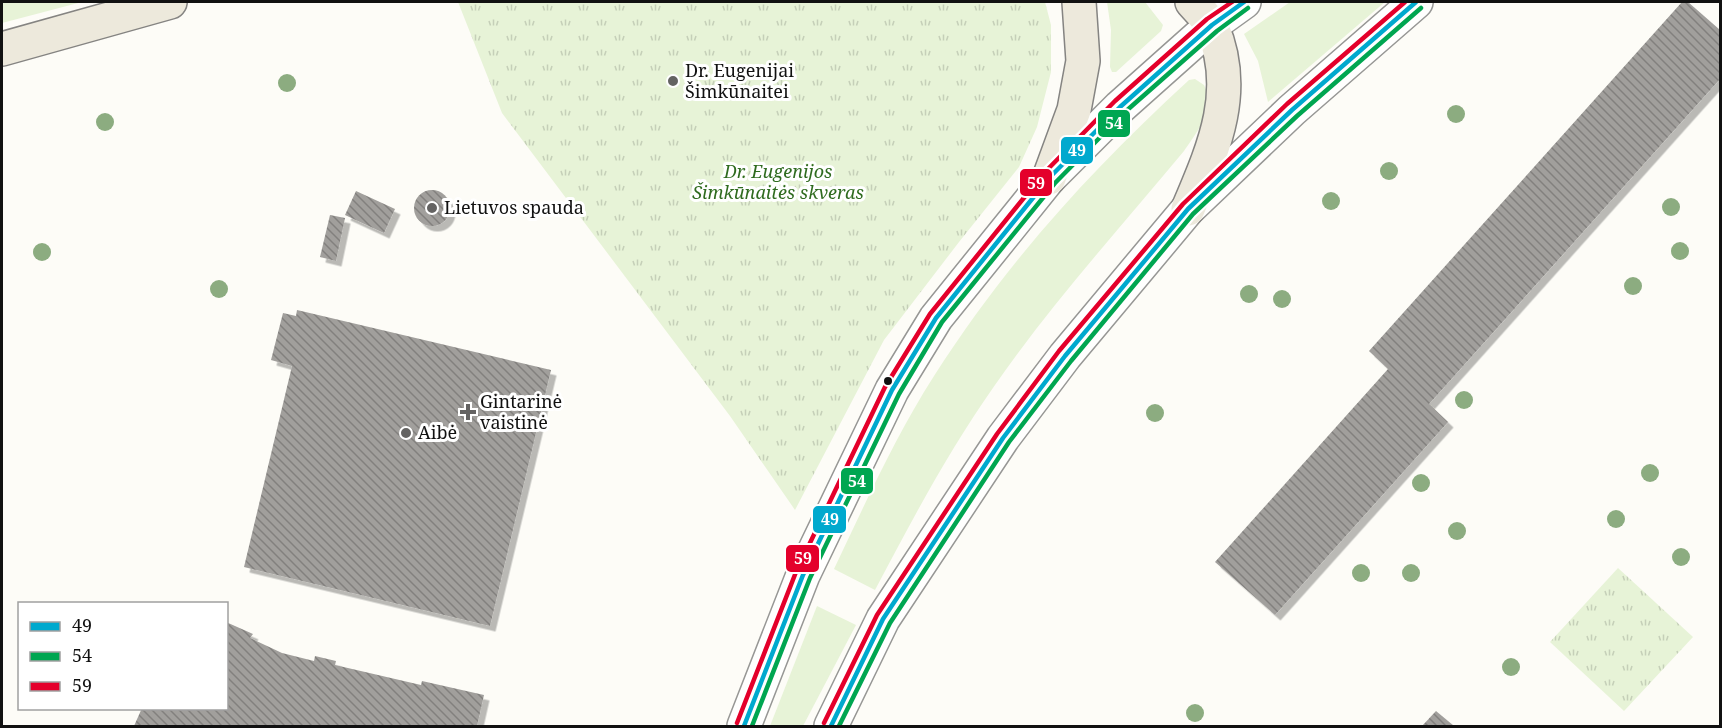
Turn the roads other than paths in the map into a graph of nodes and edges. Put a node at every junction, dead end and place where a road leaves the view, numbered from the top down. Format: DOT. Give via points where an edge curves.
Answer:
graph roads {
  1 [pos="170,2"];
  2 [pos="1079,2"];
  3 [pos="1244,2"];
  4 [pos="1416,2"];
  5 [pos="1202,13"];
  6 [pos="2,49"];
  7 [pos="1049,178"];
  8 [pos="1188,209"];
  9 [pos="744,726"];
  10 [pos="831,726"];
  1 -- 6 [label="main road"];
  2 -- 7 [label="main road" via="1083,61 1074,110"];
  3 -- 5 [label="street"];
  4 -- 8 [label="street" via="1292,110"];
  5 -- 7 [label="street" via="1120,107"];
  5 -- 8 [label="main road" via="1225,74 1213,151"];
  7 -- 9 [label="street" via="936,318 892,390 803,575"];
  8 -- 10 [label="street" via="1065,356 1004,438 883,619"];
}
